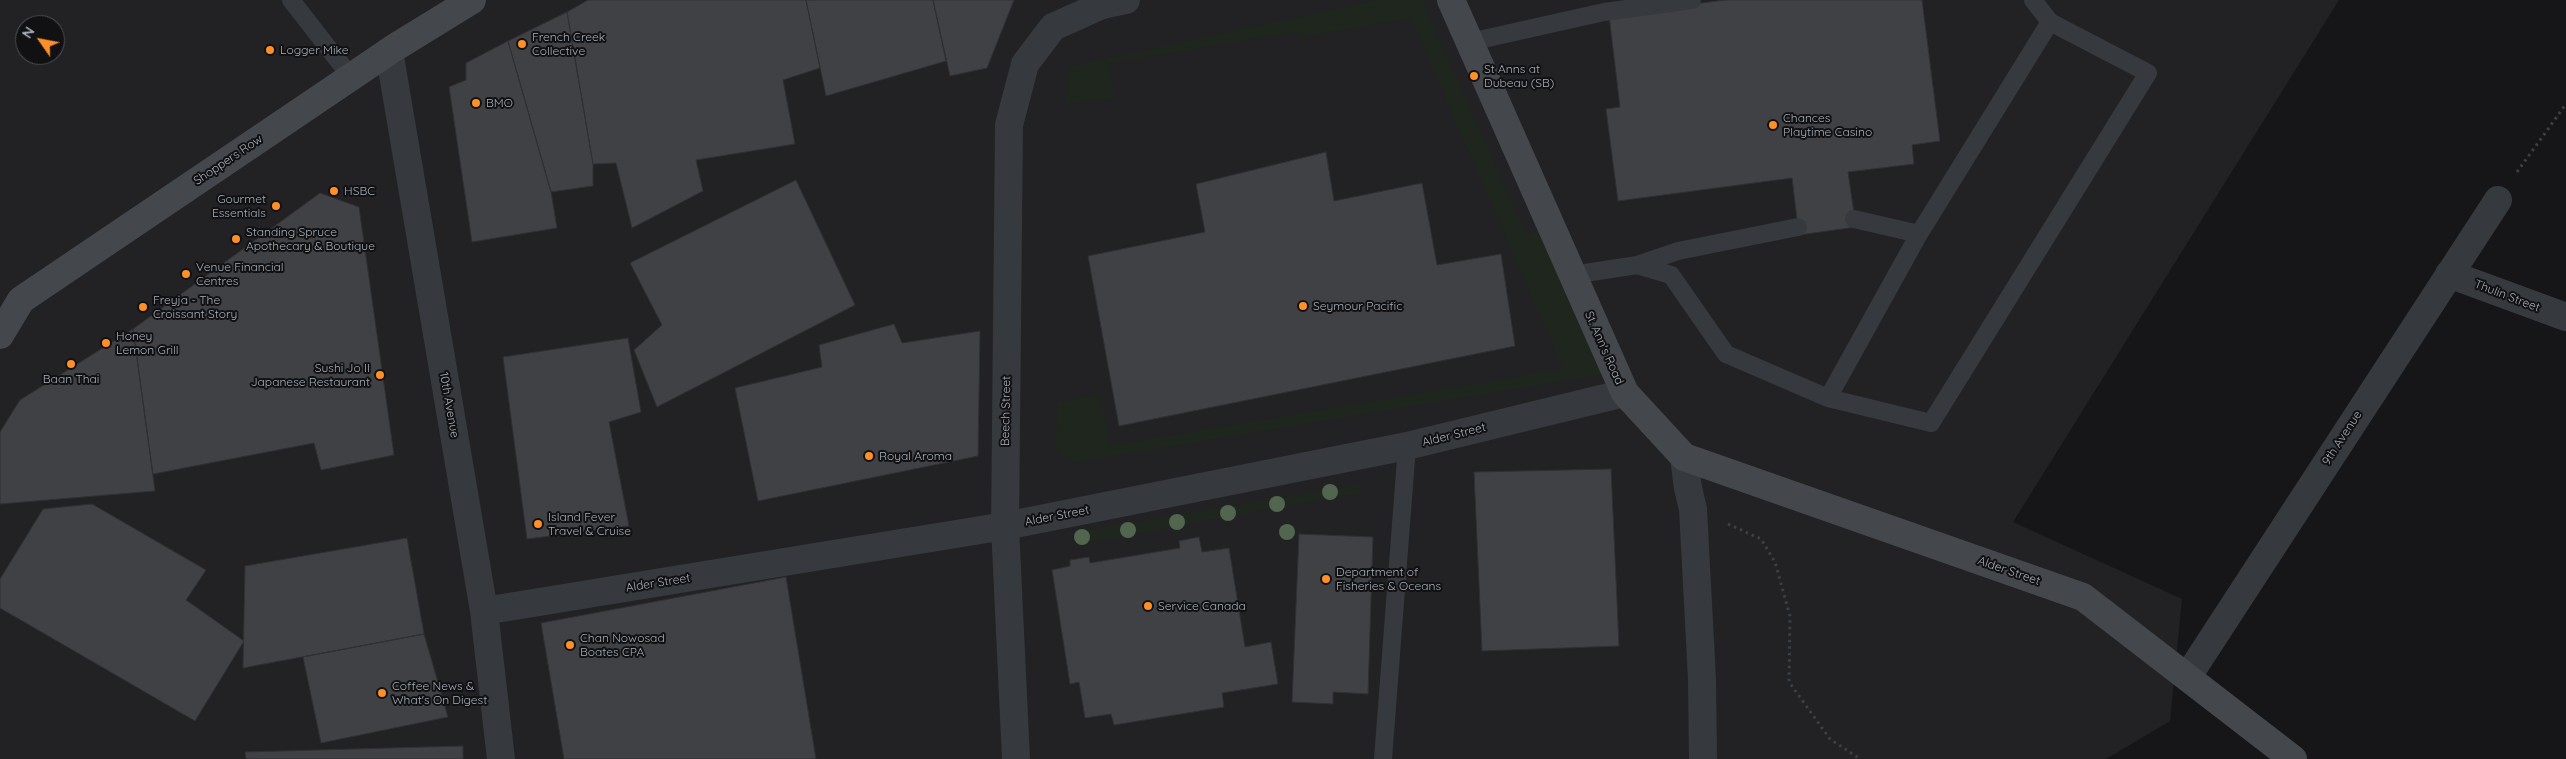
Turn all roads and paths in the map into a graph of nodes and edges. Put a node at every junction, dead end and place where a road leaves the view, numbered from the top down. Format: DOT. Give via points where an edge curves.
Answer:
graph roads {
  1 [pos="291,0"];
  2 [pos="472,0"];
  3 [pos="1126,0"];
  4 [pos="1451,0"];
  5 [pos="1692,0"];
  6 [pos="2033,0"];
  7 [pos="2050,22"];
  8 [pos="1470,42"];
  9 [pos="390,51"];
  10 [pos="351,77"];
  11 [pos="2566,104"];
  12 [pos="2498,200"];
  13 [pos="1854,219"];
  14 [pos="1798,227"];
  15 [pos="1919,234"];
  16 [pos="1637,264"];
  17 [pos="1572,274"];
  18 [pos="2449,274"];
  19 [pos="2566,318"];
  20 [pos="0,336"];
  21 [pos="1625,393"];
  22 [pos="1828,398"];
  23 [pos="1407,446"];
  24 [pos="1684,457"];
  25 [pos="1693,509"];
  26 [pos="1005,526"];
  27 [pos="484,612"];
  28 [pos="2188,676"];
  29 [pos="501,759"];
  30 [pos="1016,759"];
  31 [pos="1383,759"];
  32 [pos="1703,759"];
  33 [pos="1860,759"];
  34 [pos="2293,759"];
  1 -- 10 [label="lane"];
  2 -- 9 [label="street, Shoppers Row"];
  3 -- 26 [label="street, Beech Street" via="1102,5 1053,28 1025,64 1009,125"];
  4 -- 8 [label="street, St. Ann's Road"];
  5 -- 8 [label="lane" via="1604,12"];
  6 -- 7 [label="lane"];
  7 -- 15 [label="lane"];
  7 -- 22 [label="lane" via="2148,73 1931,423"];
  8 -- 17 [label="street, St. Ann's Road"];
  9 -- 10 [label="street, Shoppers Row"];
  9 -- 27 [label="street, 10th Avenue"];
  10 -- 20 [label="street, Shoppers Row" via="21,300"];
  11 -- 12 [label="path"];
  12 -- 18 [label="street, 9th Avenue"];
  13 -- 15 [label="lane"];
  14 -- 16 [label="lane" via="1678,251"];
  15 -- 22 [label="lane"];
  16 -- 17 [label="lane"];
  16 -- 22 [label="lane" via="1671,275 1726,354"];
  17 -- 21 [label="street, St. Ann's Road"];
  18 -- 19 [label="street, Thulin Street"];
  18 -- 28 [label="street, 9th Avenue"];
  21 -- 23 [label="street, Alder Street"];
  21 -- 24 [label="street, St. Ann's Road"];
  23 -- 26 [label="street, Alder Street"];
  23 -- 31 [label="lane"];
  24 -- 25 [label="street"];
  24 -- 28 [label="street, Alder Street" via="2083,597"];
  25 -- 32 [label="street"];
  25 -- 33 [label="path" via="1761,539 1775,562 1790,616 1790,682 1830,740"];
  26 -- 27 [label="street, Alder Street"];
  26 -- 30 [label="street, Beech Street"];
  27 -- 29 [label="street, 10th Avenue"];
  28 -- 34 [label="street, Alder Street"];
}
